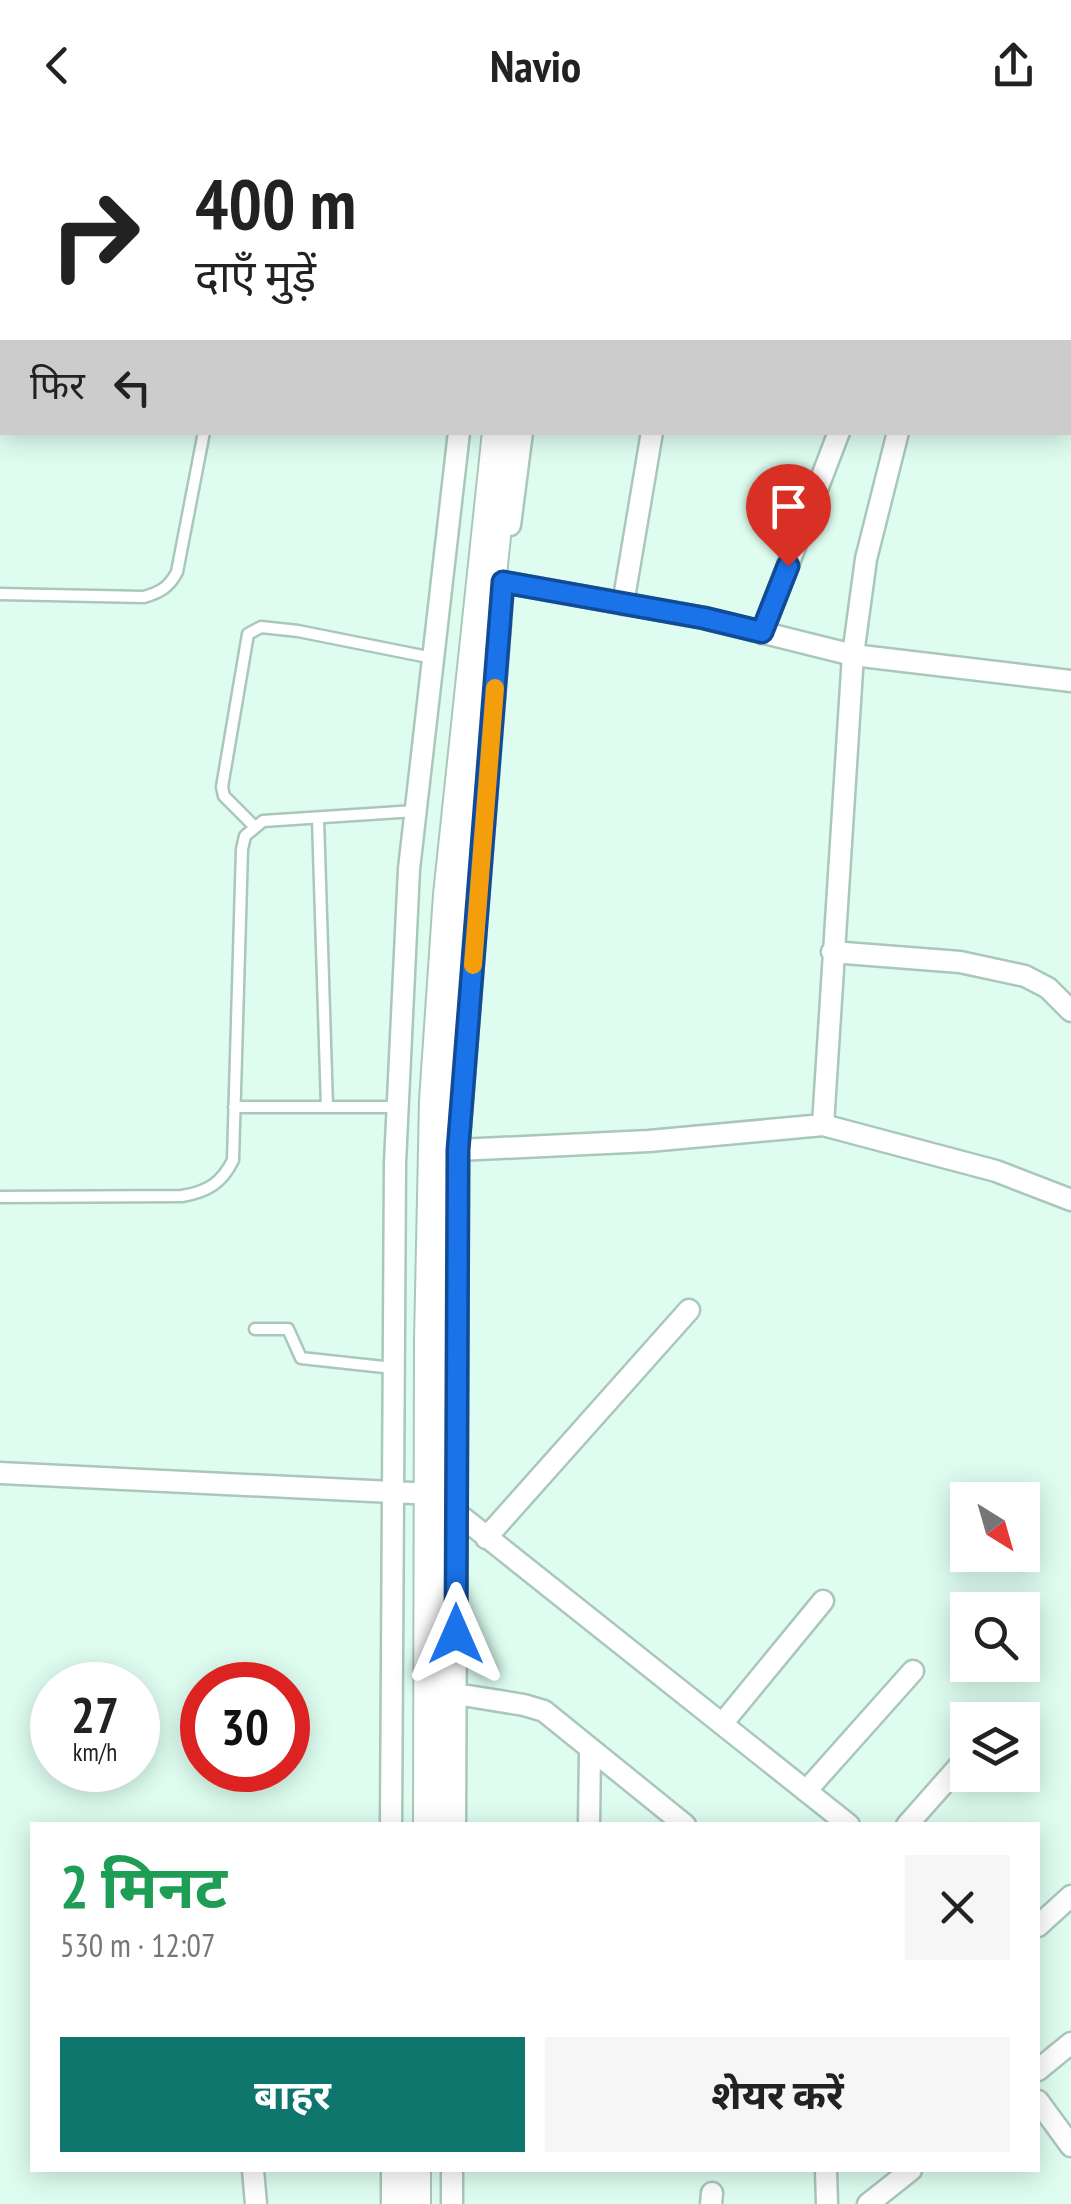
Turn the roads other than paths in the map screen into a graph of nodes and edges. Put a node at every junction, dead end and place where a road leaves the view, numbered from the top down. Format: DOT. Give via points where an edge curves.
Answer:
graph roads {
  1 [pos="203,435"];
  2 [pos="459,435"];
  3 [pos="479,435"];
  4 [pos="502,435"];
  5 [pos="522,435"];
  6 [pos="651,435"];
  7 [pos="838,435"];
  8 [pos="897,435"];
  9 [pos="503,582"];
  10 [pos="0,594"];
  11 [pos="623,604"];
  12 [pos="762,632"];
  13 [pos="853,655"];
  14 [pos="434,658"];
  15 [pos="1071,681"];
  16 [pos="416,811"];
  17 [pos="318,819"];
  18 [pos="254,826"];
  19 [pos="832,952"];
  20 [pos="1071,1011"];
  21 [pos="328,1107"];
  22 [pos="398,1107"];
  23 [pos="234,1108"];
  24 [pos="823,1125"];
  25 [pos="458,1150"];
  26 [pos="0,1197"];
  27 [pos="1071,1200"];
  28 [pos="689,1310"];
  29 [pos="255,1329"];
  30 [pos="393,1368"];
  31 [pos="0,1473"];
  32 [pos="423,1498"];
  33 [pos="486,1538"];
  34 [pos="823,1601"];
  35 [pos="913,1671"];
  36 [pos="456,1694"];
  37 [pos="722,1724"];
  38 [pos="590,1750"];
  39 [pos="950,1776"];
  40 [pos="806,1791"];
  41 [pos="391,1822"];
  42 [pos="410,1822"];
  43 [pos="433,1822"];
  44 [pos="454,1822"];
  45 [pos="589,1822"];
  46 [pos="681,1822"];
  47 [pos="846,1822"];
  48 [pos="910,1822"];
  49 [pos="1071,1896"];
  50 [pos="1040,1924"];
  51 [pos="1071,2043"];
  52 [pos="1040,2068"];
  53 [pos="1040,2103"];
  54 [pos="1071,2146"];
  55 [pos="253,2172"];
  56 [pos="392,2172"];
  57 [pos="411,2172"];
  58 [pos="432,2172"];
  59 [pos="452,2172"];
  60 [pos="826,2172"];
  61 [pos="908,2172"];
  62 [pos="256,2204"];
  63 [pos="392,2204"];
  64 [pos="411,2204"];
  65 [pos="432,2204"];
  66 [pos="452,2204"];
  67 [pos="827,2204"];
  68 [pos="868,2204"];
  1 -- 10 [label="lane" via="177,572 162,591 144,598"];
  2 -- 14 [label="street"];
  3 -- 32 [label="highway" via="417,1099"];
  4 -- 32 [label="highway" via="453,895"];
  5 -- 9 [label="street"];
  6 -- 11 [label="street"];
  7 -- 12 [label="street"];
  8 -- 13 [label="street" via="866,559"];
  9 -- 11 [label="street"];
  9 -- 25 [label="street"];
  11 -- 12 [label="street"];
  12 -- 13 [label="street"];
  13 -- 15 [label="street"];
  13 -- 19 [label="street"];
  14 -- 16 [label="street"];
  14 -- 18 [label="lane" via="298,631 261,627 248,634 222,787"];
  16 -- 17 [label="lane"];
  16 -- 22 [label="street"];
  17 -- 18 [label="lane"];
  17 -- 21 [label="lane"];
  18 -- 23 [label="lane" via="242,850"];
  19 -- 20 [label="street" via="960,962 1026,976"];
  19 -- 24 [label="street"];
  21 -- 22 [label="lane"];
  21 -- 23 [label="lane"];
  22 -- 30 [label="street"];
  23 -- 26 [label="lane" via="233,1160 202,1193"];
  24 -- 25 [label="street"];
  24 -- 27 [label="street" via="996,1171"];
  25 -- 32 [label="street"];
  28 -- 33 [label="street"];
  29 -- 30 [label="lane" via="288,1329 301,1358"];
  30 -- 32 [label="street"];
  31 -- 32 [label="street"];
  32 -- 33 [label="street"];
  32 -- 36 [label="street"];
  32 -- 41 [label="street"];
  32 -- 42 [label="highway"];
  32 -- 43 [label="highway"];
  33 -- 37 [label="street"];
  34 -- 37 [label="street"];
  35 -- 40 [label="street"];
  36 -- 38 [label="street" via="544,1712"];
  36 -- 44 [label="street"];
  37 -- 40 [label="street"];
  38 -- 45 [label="street"];
  38 -- 46 [label="street"];
  39 -- 48 [label="street"];
  40 -- 47 [label="street"];
  49 -- 50 [label="street"];
  51 -- 52 [label="street"];
  53 -- 54 [label="street"];
  55 -- 62 [label="street"];
  56 -- 63 [label="street"];
  57 -- 64 [label="highway"];
  58 -- 65 [label="highway"];
  59 -- 66 [label="street"];
  60 -- 67 [label="street"];
  61 -- 68 [label="street"];
}
